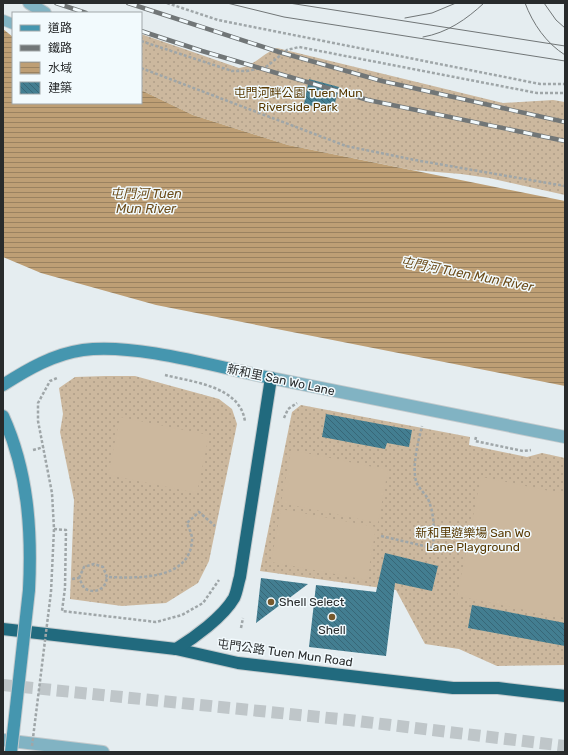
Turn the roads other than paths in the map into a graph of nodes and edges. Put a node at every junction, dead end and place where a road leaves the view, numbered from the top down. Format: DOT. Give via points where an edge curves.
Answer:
graph roads {
  1 [pos="29,3"];
  2 [pos="43,12"];
  3 [pos="271,378"];
  4 [pos="3,385"];
  5 [pos="3,416"];
  6 [pos="565,437"];
  7 [pos="3,629"];
  8 [pos="176,649"];
  9 [pos="565,696"];
  10 [pos="3,740"];
  11 [pos="11,752"];
  12 [pos="103,752"];
  1 -- 2 [label="street"];
  3 -- 4 [label="street, 新和里 San Wo Lane" via="169,357 111,349 83,350 57,356"];
  3 -- 6 [label="street, 新和里 San Wo Lane"];
  3 -- 8 [label="highway" via="240,577 234,598 210,624"];
  5 -- 11 [label="street, bridge" via="17,455 28,506 31,559"];
  7 -- 8 [label="highway, 屯門公路 Tuen Mun Road"];
  8 -- 9 [label="highway, 屯門公路 Tuen Mun Road" via="238,663 453,688 498,688"];
  10 -- 12 [label="street"];
}
